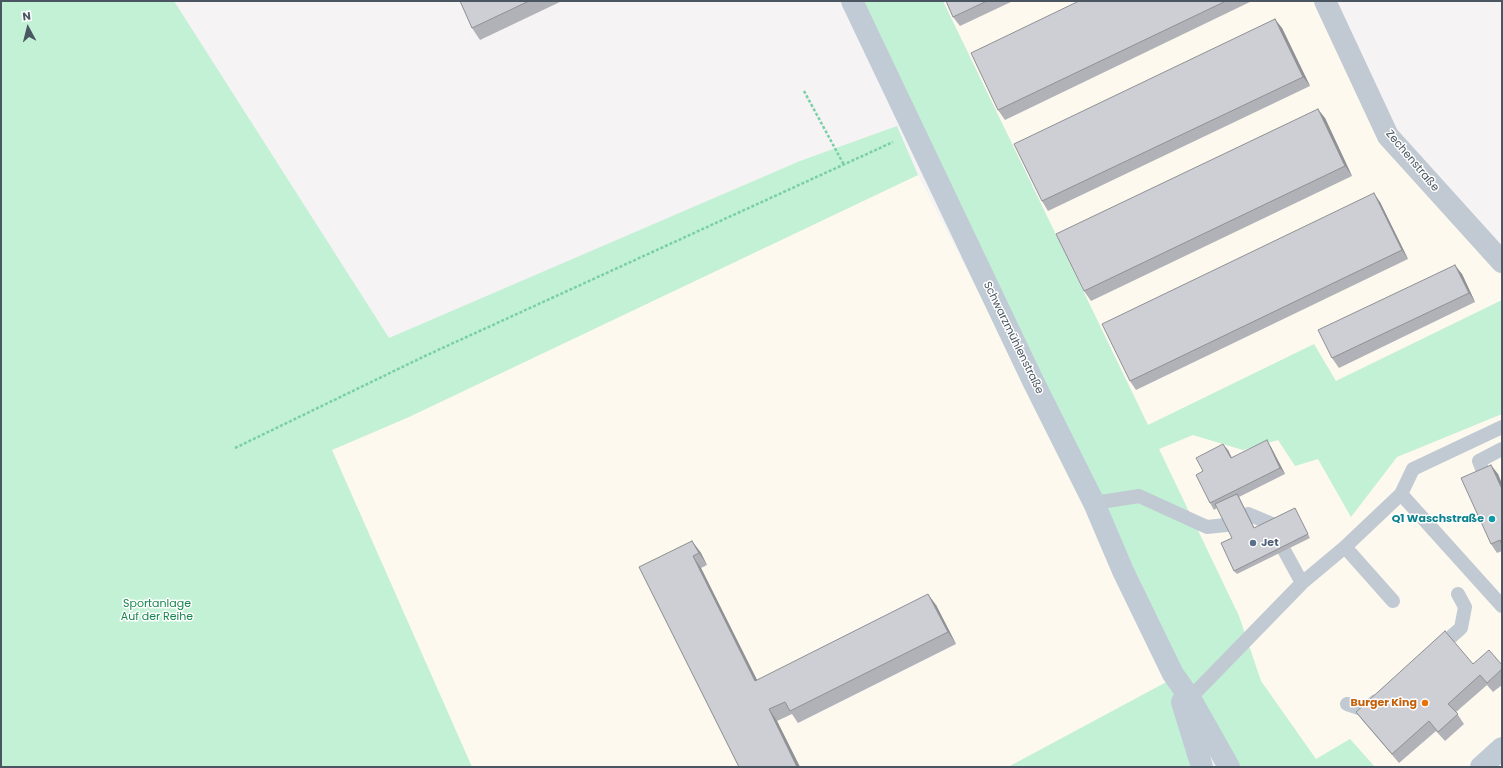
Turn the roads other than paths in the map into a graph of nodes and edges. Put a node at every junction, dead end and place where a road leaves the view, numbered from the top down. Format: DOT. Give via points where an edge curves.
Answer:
graph roads {
  1 [pos="852,1"];
  2 [pos="1325,1"];
  3 [pos="1502,262"];
  4 [pos="1502,427"];
  5 [pos="1502,449"];
  6 [pos="1486,479"];
  7 [pos="1401,494"];
  8 [pos="1094,503"];
  9 [pos="1248,514"];
  10 [pos="1272,524"];
  11 [pos="1226,525"];
  12 [pos="1345,547"];
  13 [pos="1284,550"];
  14 [pos="1302,583"];
  15 [pos="1458,594"];
  16 [pos="1393,601"];
  17 [pos="1502,606"];
  18 [pos="1425,659"];
  19 [pos="1173,674"];
  20 [pos="1383,695"];
  21 [pos="1190,698"];
  22 [pos="1348,704"];
  23 [pos="1502,748"];
  24 [pos="1202,767"];
  25 [pos="1229,767"];
  26 [pos="1481,767"];
  1 -- 8 [label="street, Schwarzmühlenstraße"];
  2 -- 3 [label="street, Zechenstraße" via="1388,136"];
  4 -- 7 [label="lane" via="1413,469"];
  5 -- 6 [label="lane" via="1479,461"];
  7 -- 12 [label="lane"];
  7 -- 17 [label="lane"];
  8 -- 11 [label="lane" via="1139,496 1207,527"];
  8 -- 19 [label="street, Schwarzmühlenstraße" via="1123,571"];
  9 -- 10 [label="lane"];
  12 -- 14 [label="lane"];
  12 -- 16 [label="lane"];
  13 -- 14 [label="lane"];
  14 -- 21 [label="lane"];
  15 -- 18 [label="lane" via="1465,607 1461,628"];
  19 -- 21 [label="street, Schwarzmühlenstraße"];
  19 -- 24 [label="street, Schwarzmühlenstraße"];
  20 -- 22 [label="lane" via="1365,710"];
  21 -- 25 [label="street, Schwarzmühlenstraße"];
  23 -- 26 [label="street"];
}
